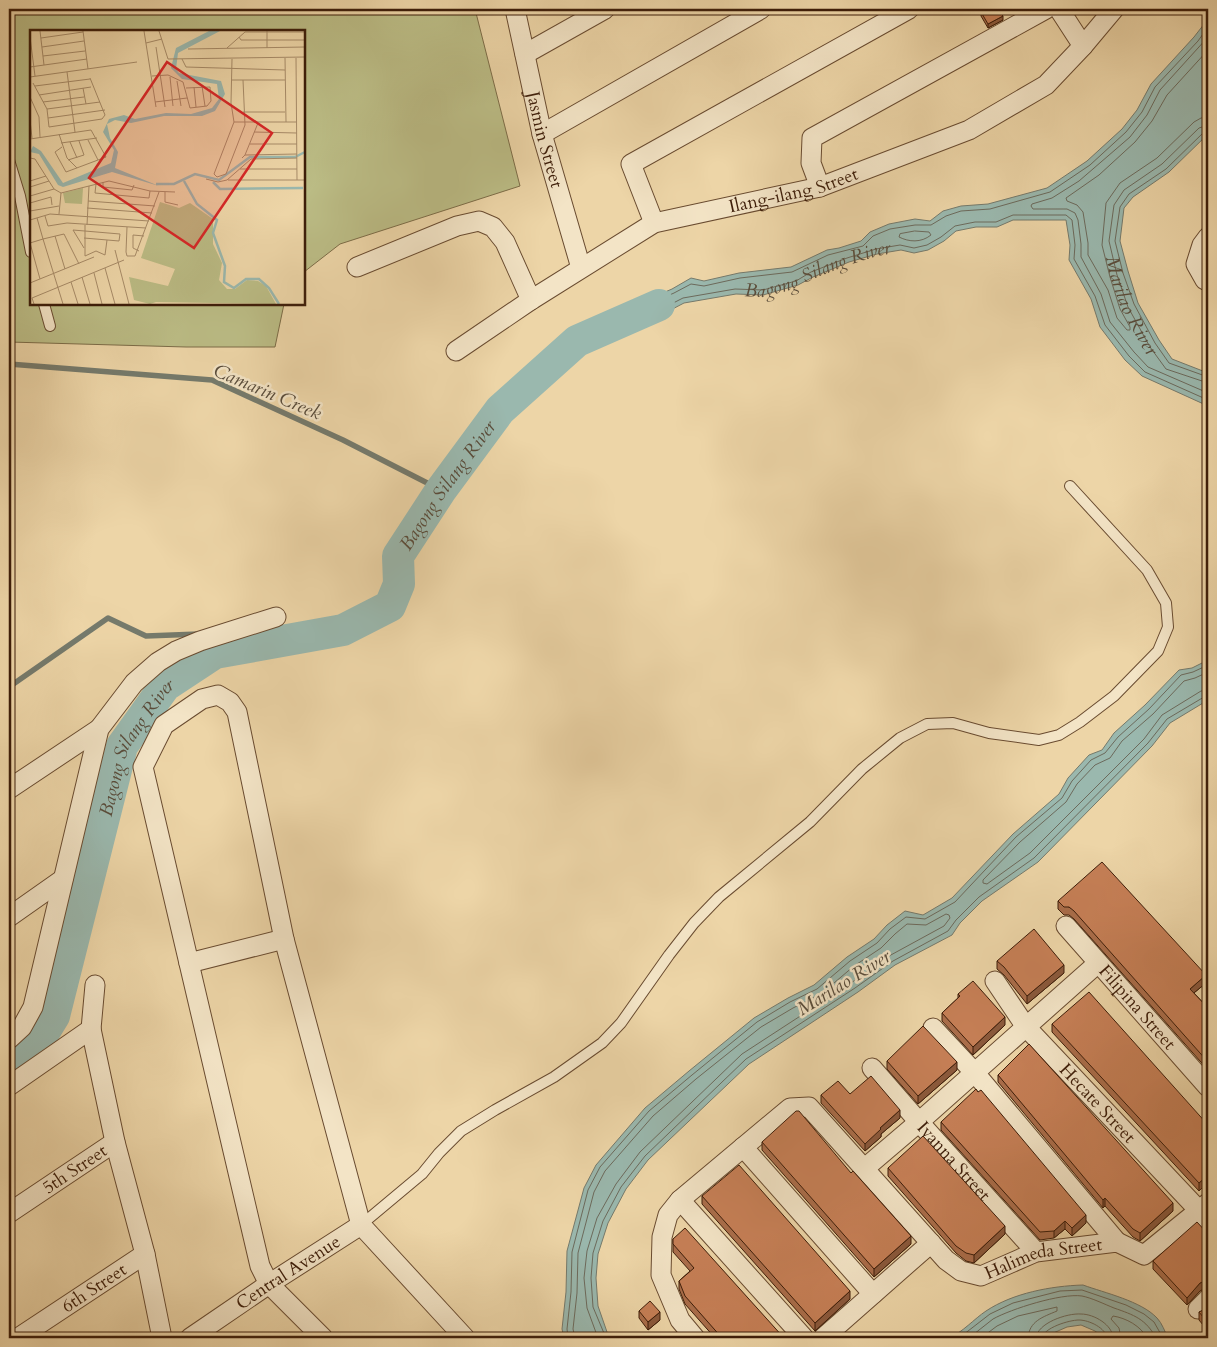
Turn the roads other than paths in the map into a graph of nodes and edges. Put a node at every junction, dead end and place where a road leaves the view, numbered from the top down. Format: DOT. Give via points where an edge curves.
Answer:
graph roads {
  1 [pos="515,9"];
  2 [pos="605,9"];
  3 [pos="760,9"];
  4 [pos="909,9"];
  5 [pos="1046,9"];
  6 [pos="1059,9"];
  7 [pos="1114,9"];
  8 [pos="1083,46"];
  9 [pos="525,54"];
  10 [pos="542,134"];
  11 [pos="9,160"];
  12 [pos="820,187"];
  13 [pos="654,222"];
  14 [pos="1208,237"];
  15 [pos="30,247"];
  16 [pos="357,267"];
  17 [pos="581,268"];
  18 [pos="1208,281"];
  19 [pos="532,300"];
  20 [pos="44,305"];
  21 [pos="50,326"];
  22 [pos="456,350"];
  23 [pos="1070,486"];
  24 [pos="276,617"];
  25 [pos="98,729"];
  26 [pos="9,789"];
  27 [pos="63,879"];
  28 [pos="9,916"];
  29 [pos="1066,926"];
  30 [pos="284,938"];
  31 [pos="189,963"];
  32 [pos="1098,963"];
  33 [pos="994,981"];
  34 [pos="94,985"];
  35 [pos="933,1028"];
  36 [pos="1026,1028"];
  37 [pos="91,1029"];
  38 [pos="15,1033"];
  39 [pos="872,1068"];
  40 [pos="975,1073"];
  41 [pos="9,1086"];
  42 [pos="1208,1087"];
  43 [pos="919,1122"];
  44 [pos="115,1142"];
  45 [pos="743,1147"];
  46 [pos="864,1168"];
  47 [pos="680,1200"];
  48 [pos="1205,1212"];
  49 [pos="9,1213"];
  50 [pos="361,1225"];
  51 [pos="1117,1242"];
  52 [pos="931,1243"];
  53 [pos="1036,1252"];
  54 [pos="145,1254"];
  55 [pos="269,1284"];
  56 [pos="873,1294"];
  57 [pos="18,1338"];
  58 [pos="162,1338"];
  59 [pos="190,1338"];
  60 [pos="323,1338"];
  61 [pos="465,1338"];
  62 [pos="695,1338"];
  63 [pos="804,1338"];
  64 [pos="823,1338"];
  1 -- 9 [label="street, Jasmin Street"];
  2 -- 9 [label="street"];
  3 -- 10 [label="street"];
  4 -- 13 [label="street" via="631,164"];
  5 -- 12 [label="street" via="812,138 811,163"];
  6 -- 8 [label="street"];
  7 -- 8 [label="street, Ilang-ilang Street"];
  8 -- 12 [label="street, Ilang-ilang Street" via="1046,85 969,130"];
  9 -- 10 [label="street, Jasmin Street"];
  10 -- 17 [label="street, Jasmin Street"];
  11 -- 15 [label="lane"];
  12 -- 13 [label="street, Ilang-ilang Street"];
  13 -- 17 [label="street, Ilang-ilang Street"];
  14 -- 18 [label="street" via="1196,264"];
  16 -- 19 [label="street" via="457,226 479,221 493,227 505,242"];
  17 -- 19 [label="street, Ilang-ilang Street"];
  19 -- 22 [label="street, Ilang-ilang Street"];
  20 -- 21 [label="lane"];
  23 -- 50 [label="lane" via="1147,570 1166,603 1168,627 1158,651 1114,696 1059,735 1039,740 990,733 953,723 927,724 900,738 862,769 810,822 713,904 689,930 602,1043 554,1077 461,1131 422,1174"];
  24 -- 25 [label="street" via="200,641 158,662 134,683"];
  25 -- 26 [label="street"];
  25 -- 27 [label="street"];
  27 -- 28 [label="street"];
  27 -- 38 [label="street" via="33,1007"];
  29 -- 32 [label="street, Filipina Street"];
  30 -- 31 [label="street"];
  30 -- 31 [label="street" via="237,712 230,702 218,695 202,699 164,725 143,767"];
  30 -- 50 [label="street"];
  31 -- 55 [label="street" via="260,1266"];
  32 -- 36 [label="street"];
  32 -- 42 [label="street, Filipina Street"];
  33 -- 36 [label="street, Hecate Street"];
  34 -- 37 [label="street"];
  35 -- 40 [label="street"];
  36 -- 40 [label="street"];
  36 -- 48 [label="street, Hecate Street"];
  37 -- 41 [label="street"];
  37 -- 44 [label="street"];
  39 -- 43 [label="street, Ivanna Street"];
  40 -- 43 [label="street"];
  40 -- 51 [label="street"];
  43 -- 46 [label="street"];
  43 -- 53 [label="street, Ivanna Street"];
  44 -- 49 [label="street, 5th Street"];
  44 -- 54 [label="street"];
  45 -- 46 [label="street, Halimeda Street" via="790,1108 809,1107"];
  45 -- 47 [label="street"];
  45 -- 56 [label="street"];
  46 -- 52 [label="street, Halimeda Street"];
  47 -- 62 [label="street" via="668,1215 662,1237 661,1275 680,1320"];
  47 -- 63 [label="street"];
  48 -- 51 [label="street, Halimeda Street" via="1144,1255"];
  50 -- 55 [label="street, Central Avenue"];
  50 -- 61 [label="street"];
  51 -- 53 [label="street, Halimeda Street"];
  52 -- 53 [label="street, Halimeda Street" via="961,1271 982,1276"];
  52 -- 56 [label="street"];
  54 -- 57 [label="street, 6th Street"];
  54 -- 58 [label="street"];
  55 -- 59 [label="street, Central Avenue"];
  55 -- 60 [label="street"];
  56 -- 64 [label="street"];
}
